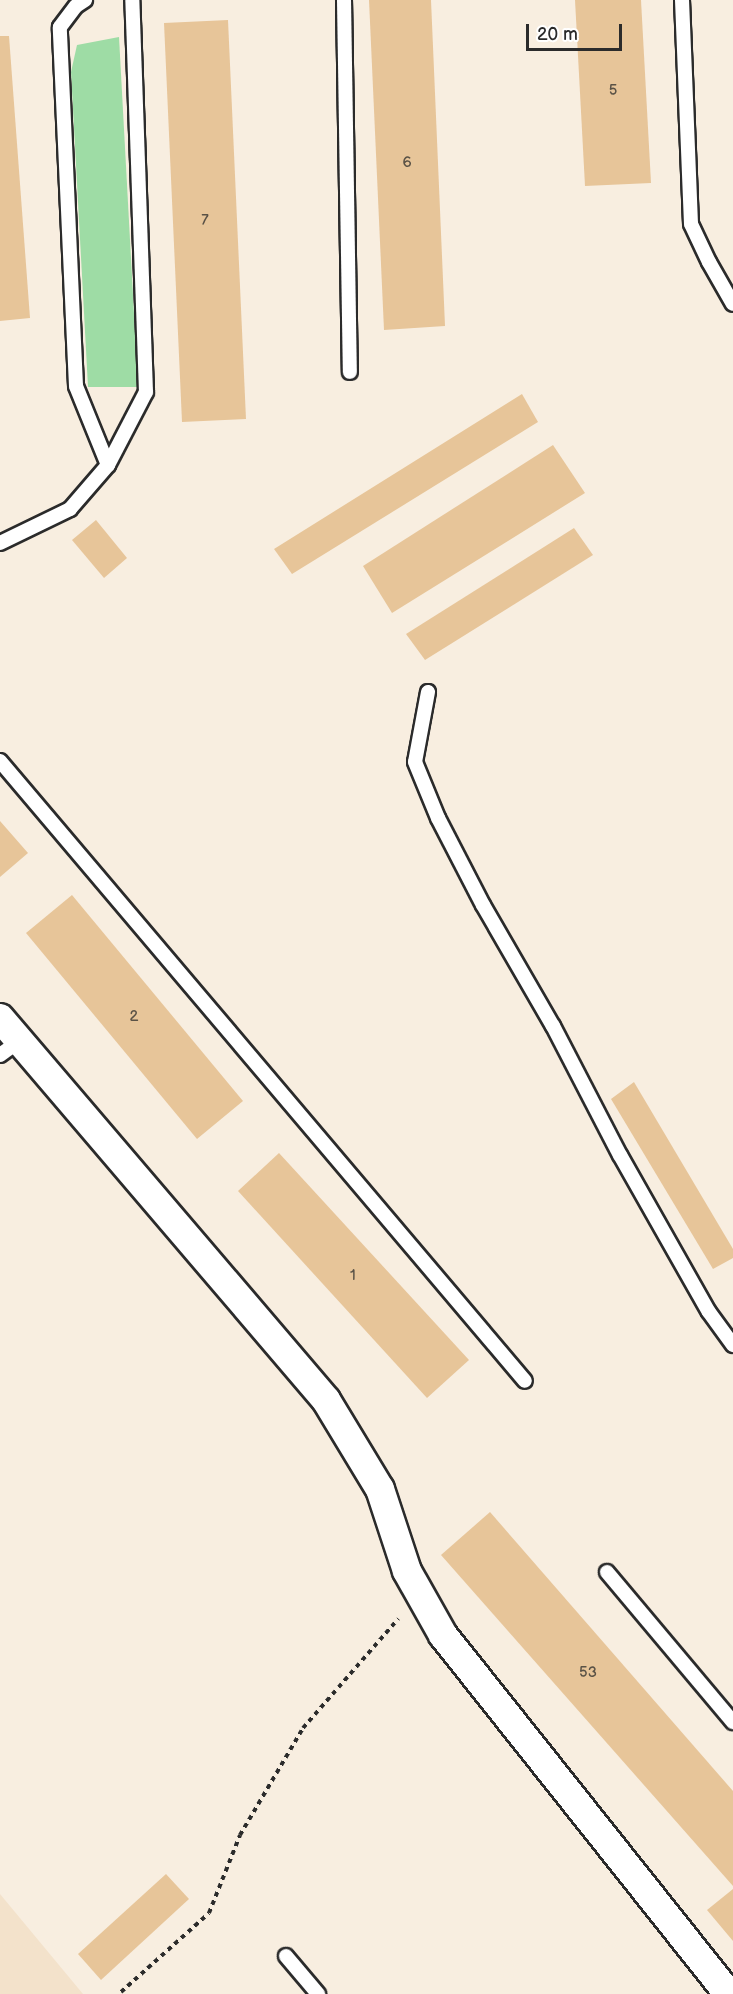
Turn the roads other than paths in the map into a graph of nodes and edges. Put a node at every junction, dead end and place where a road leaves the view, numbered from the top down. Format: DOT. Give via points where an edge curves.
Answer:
graph roads {
  1 [pos="132,0"];
  2 [pos="344,0"];
  3 [pos="682,0"];
  4 [pos="78,2"];
  5 [pos="733,304"];
  6 [pos="350,372"];
  7 [pos="108,465"];
  8 [pos="0,543"];
  9 [pos="428,692"];
  10 [pos="0,761"];
  11 [pos="0,1018"];
  12 [pos="10,1048"];
  13 [pos="733,1345"];
  14 [pos="525,1381"];
  15 [pos="607,1572"];
  16 [pos="733,1722"];
  17 [pos="286,1956"];
  18 [pos="318,1994"];
  19 [pos="729,1994"];
  1 -- 7 [label="lane" via="146,392"];
  2 -- 6 [label="lane"];
  3 -- 5 [label="lane" via="692,224"];
  4 -- 7 [label="lane" via="60,27 76,387"];
  7 -- 8 [label="lane" via="70,508"];
  9 -- 13 [label="lane" via="415,762 438,818 620,1155 709,1312"];
  10 -- 14 [label="lane"];
  11 -- 12 [label="street"];
  12 -- 19 [label="street" via="326,1400 380,1489 406,1571 443,1635"];
  15 -- 16 [label="lane"];
  17 -- 18 [label="lane"];
}
